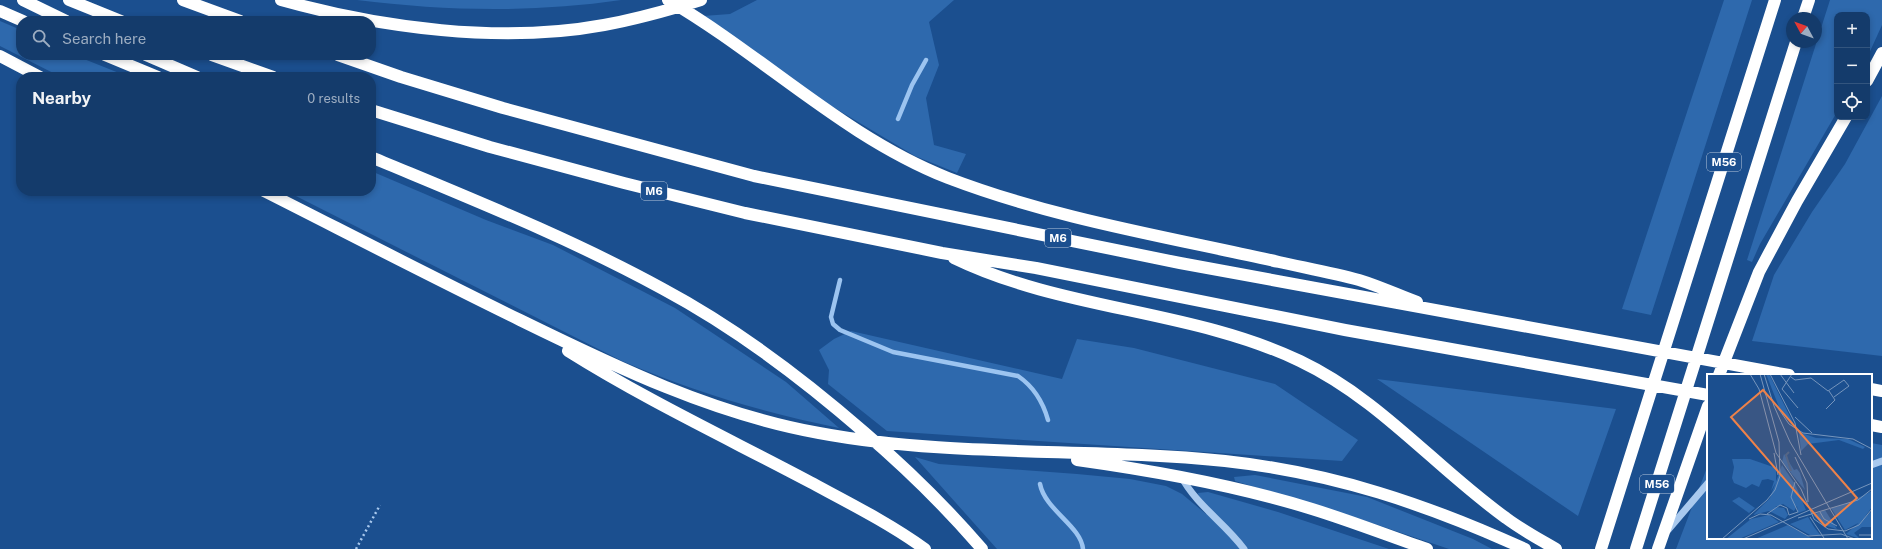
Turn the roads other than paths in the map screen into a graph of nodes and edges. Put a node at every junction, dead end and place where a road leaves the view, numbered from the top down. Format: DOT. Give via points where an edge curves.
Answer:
graph roads {
  1 [pos="23,0"];
  2 [pos="69,0"];
  3 [pos="183,0"];
  4 [pos="281,0"];
  5 [pos="668,0"];
  6 [pos="1775,0"];
  7 [pos="1809,0"];
  8 [pos="696,2"];
  9 [pos="0,11"];
  10 [pos="1805,12"];
  11 [pos="56,16"];
  12 [pos="109,16"];
  13 [pos="226,16"];
  14 [pos="349,16"];
  15 [pos="16,18"];
  16 [pos="376,21"];
  17 [pos="1794,48"];
  18 [pos="1882,53"];
  19 [pos="0,56"];
  20 [pos="116,60"];
  21 [pos="158,60"];
  22 [pos="226,60"];
  23 [pos="352,60"];
  24 [pos="30,72"];
  25 [pos="146,72"];
  26 [pos="185,72"];
  27 [pos="259,72"];
  28 [pos="1870,75"];
  29 [pos="376,112"];
  30 [pos="1844,120"];
  31 [pos="376,159"];
  32 [pos="274,196"];
  33 [pos="942,253"];
  34 [pos="1445,313"];
  35 [pos="509,314"];
  36 [pos="1719,374"];
  37 [pos="1783,374"];
  38 [pos="1872,389"];
  39 [pos="1882,391"];
  40 [pos="1707,395"];
  41 [pos="1707,409"];
  42 [pos="1872,425"];
  43 [pos="1882,427"];
  44 [pos="1012,451"];
  45 [pos="1882,461"];
  46 [pos="1872,465"];
  47 [pos="1181,476"];
  48 [pos="1707,484"];
  49 [pos="1662,537"];
  50 [pos="1602,544"];
  51 [pos="925,549"];
  52 [pos="982,549"];
  53 [pos="1244,549"];
  54 [pos="1427,549"];
  55 [pos="1525,549"];
  56 [pos="1556,549"];
  57 [pos="1636,549"];
  58 [pos="1658,549"];
  1 -- 11 [label="highway"];
  2 -- 12 [label="highway"];
  3 -- 13 [label="highway"];
  4 -- 14 [label="highway"];
  5 -- 34 [label="highway" via="725,36 860,133 946,177 1018,202 1085,220 1360,280"];
  6 -- 50 [label="highway, M56"];
  7 -- 10 [label="highway"];
  8 -- 16 [label="highway" via="604,25 563,30 467,32"];
  9 -- 15 [label="highway"];
  17 -- 57 [label="highway, M56"];
  18 -- 28 [label="highway"];
  19 -- 24 [label="highway"];
  20 -- 25 [label="highway"];
  21 -- 26 [label="highway"];
  22 -- 27 [label="highway"];
  23 -- 34 [label="highway, M6" via="503,108 754,176"];
  29 -- 33 [label="highway, M6" via="632,185 745,213"];
  30 -- 36 [label="highway" via="1796,201 1762,266"];
  31 -- 52 [label="highway" via="564,240 664,289 745,339 803,381 851,421 935,497"];
  32 -- 35 [label="highway"];
  33 -- 40 [label="highway, M6" via="1036,268 1345,330"];
  33 -- 56 [label="highway" via="979,270 1030,288 1239,337 1301,362 1372,405 1506,518"];
  34 -- 37 [label="highway, M6"];
  35 -- 44 [label="highway" via="603,361 738,413 817,433 937,447"];
  35 -- 51 [label="highway" via="600,371 872,516"];
  38 -- 39 [label="highway"];
  41 -- 49 [label="highway"];
  42 -- 43 [label="highway"];
  44 -- 47 [label="highway"];
  44 -- 55 [label="highway" via="1186,458 1317,475 1435,510"];
  45 -- 46 [label="lane"];
  47 -- 53 [label="lane" via="1188,490 1227,528"];
  47 -- 54 [label="highway" via="1241,489 1312,509"];
  48 -- 49 [label="lane"];
  49 -- 58 [label="highway"];
}
